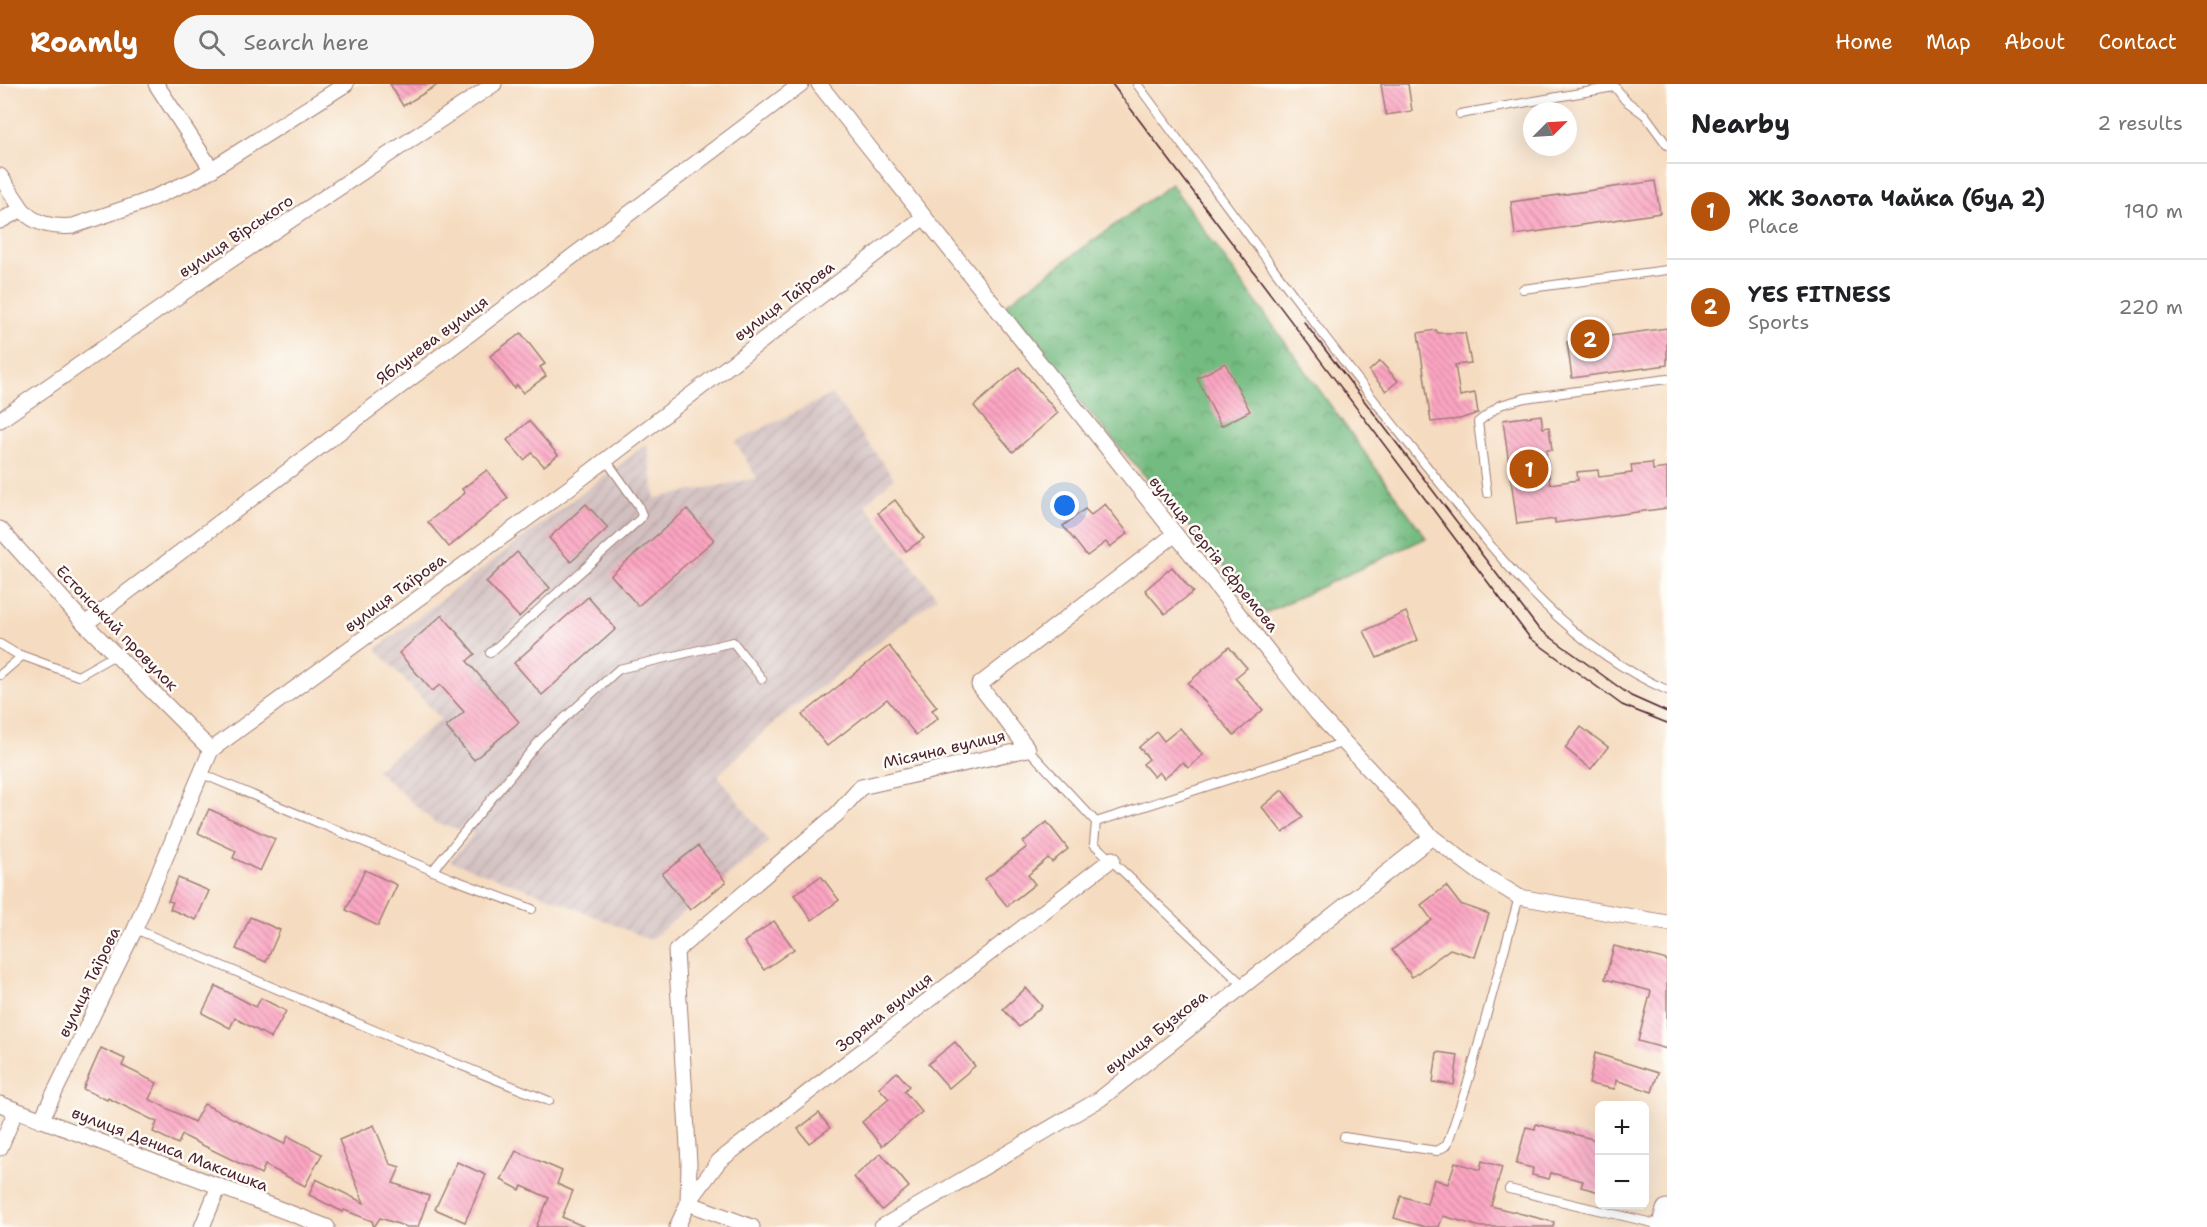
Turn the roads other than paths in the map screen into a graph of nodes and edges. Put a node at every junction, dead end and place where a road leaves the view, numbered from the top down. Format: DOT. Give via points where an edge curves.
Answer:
graph roads {
  1 [pos="156,84"];
  2 [pos="346,84"];
  3 [pos="494,84"];
  4 [pos="801,84"];
  5 [pos="819,84"];
  6 [pos="1137,84"];
  7 [pos="1613,85"];
  8 [pos="1460,114"];
  9 [pos="1667,145"];
  10 [pos="212,170"];
  11 [pos="0,176"];
  12 [pos="22,208"];
  13 [pos="924,217"];
  14 [pos="0,221"];
  15 [pos="1667,270"];
  16 [pos="1523,289"];
  17 [pos="1667,379"];
  18 [pos="0,420"];
  19 [pos="606,460"];
  20 [pos="1487,494"];
  21 [pos="0,529"];
  22 [pos="1174,535"];
  23 [pos="86,624"];
  24 [pos="0,644"];
  25 [pos="490,652"];
  26 [pos="116,655"];
  27 [pos="22,656"];
  28 [pos="0,675"];
  29 [pos="762,679"];
  30 [pos="1667,690"];
  31 [pos="1342,743"];
  32 [pos="1028,749"];
  33 [pos="212,750"];
  34 [pos="200,773"];
  35 [pos="1096,822"];
  36 [pos="1432,837"];
  37 [pos="1112,859"];
  38 [pos="432,871"];
  39 [pos="1519,897"];
  40 [pos="532,909"];
  41 [pos="1667,923"];
  42 [pos="135,929"];
  43 [pos="1244,986"];
  44 [pos="549,1101"];
  45 [pos="0,1104"];
  46 [pos="16,1110"];
  47 [pos="41,1120"];
  48 [pos="1344,1137"];
  49 [pos="2,1140"];
  50 [pos="219,1186"];
  51 [pos="1509,1189"];
  52 [pos="688,1203"];
  53 [pos="1664,1221"];
  54 [pos="202,1227"];
  55 [pos="327,1227"];
  56 [pos="677,1227"];
  57 [pos="752,1227"];
  58 [pos="882,1227"];
  1 -- 10 [label="street"];
  2 -- 10 [label="street"];
  3 -- 18 [label="street, вулиця Вірського"];
  4 -- 23 [label="street, Яблунева вулиця"];
  5 -- 13 [label="street, вулиця Сергія Єфремова"];
  6 -- 30 [label="lane" via="1347,366 1507,565 1576,634"];
  7 -- 8 [label="lane"];
  7 -- 9 [label="lane" via="1645,115"];
  10 -- 12 [label="street" via="141,203 73,226 40,222 27,216"];
  11 -- 12 [label="street"];
  12 -- 14 [label="street"];
  13 -- 19 [label="street, вулиця Таїрова"];
  13 -- 22 [label="street, вулиця Сергія Єфремова"];
  15 -- 16 [label="lane"];
  17 -- 20 [label="lane" via="1525,398 1500,405 1478,423"];
  19 -- 25 [label="lane" via="639,505 640,519"];
  19 -- 33 [label="street, вулиця Таїрова"];
  21 -- 23 [label="street, Естонський провулок"];
  22 -- 31 [label="street, вулиця Сергія Єфремова"];
  22 -- 32 [label="street, Місячна вулиця" via="979,685"];
  23 -- 26 [label="street, Естонський провулок"];
  24 -- 27 [label="lane"];
  26 -- 27 [label="lane" via="78,676"];
  26 -- 33 [label="street, Естонський провулок"];
  27 -- 28 [label="lane"];
  29 -- 38 [label="lane" via="733,642 620,669 541,739"];
  31 -- 35 [label="lane"];
  31 -- 36 [label="street, вулиця Сергія Єфремова"];
  32 -- 35 [label="lane"];
  32 -- 52 [label="street, Місячна вулиця" via="861,787 837,814 676,951"];
  33 -- 34 [label="street, вулиця Таїрова"];
  34 -- 38 [label="lane"];
  34 -- 42 [label="street, вулиця Таїрова"];
  35 -- 37 [label="lane" via="1094,844"];
  36 -- 39 [label="street, вулиця Сергія Єфремова"];
  36 -- 43 [label="street, вулиця Бузкова"];
  37 -- 43 [label="lane"];
  37 -- 52 [label="street, Зоряна вулиця" via="719,1161"];
  38 -- 40 [label="lane"];
  39 -- 41 [label="street, вулиця Сергія Єфремова"];
  39 -- 48 [label="lane" via="1447,1145 1437,1151"];
  42 -- 44 [label="lane"];
  42 -- 47 [label="street, вулиця Таїрова"];
  43 -- 58 [label="street, вулиця Бузкова" via="1100,1100"];
  45 -- 46 [label="street, вулиця Дениса Максишка"];
  46 -- 47 [label="street, вулиця Дениса Максишка"];
  46 -- 49 [label="street"];
  47 -- 50 [label="street, вулиця Дениса Максишка"];
  50 -- 54 [label="street"];
  50 -- 55 [label="street, вулиця Дениса Максишка"];
  51 -- 53 [label="lane"];
  52 -- 56 [label="street"];
  52 -- 57 [label="street"];
}
